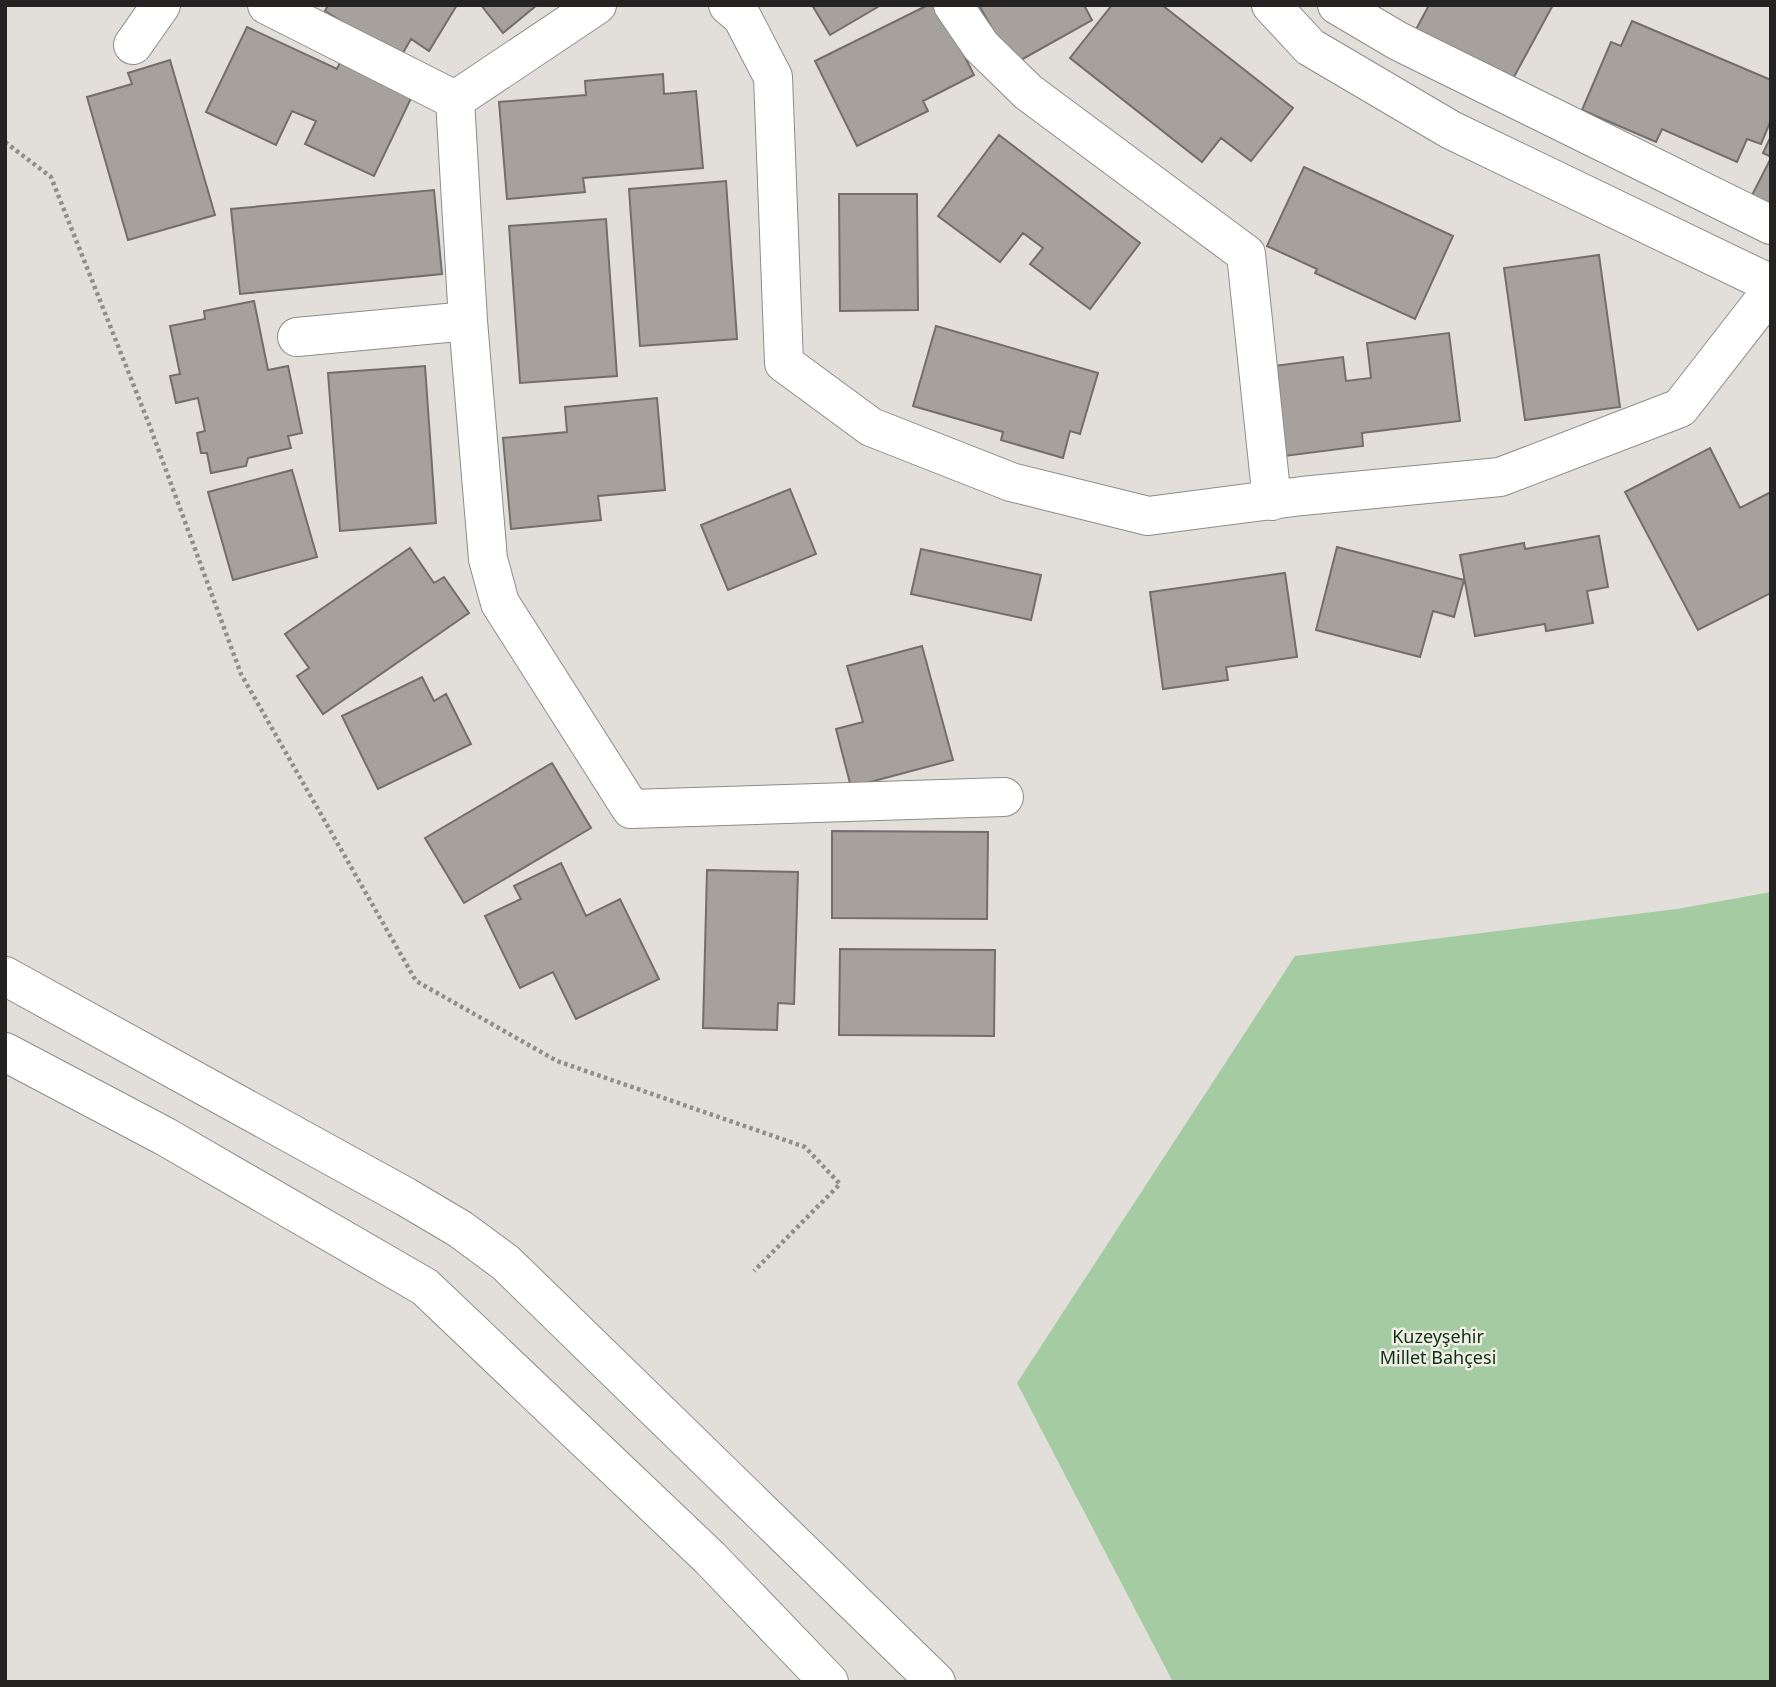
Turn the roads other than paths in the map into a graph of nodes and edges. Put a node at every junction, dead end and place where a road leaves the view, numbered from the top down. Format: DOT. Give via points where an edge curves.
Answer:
graph roads {
  1 [pos="161,5"];
  2 [pos="267,5"];
  3 [pos="597,5"];
  4 [pos="729,5"];
  5 [pos="953,5"];
  6 [pos="1271,5"];
  7 [pos="1337,5"];
  8 [pos="133,45"];
  9 [pos="455,100"];
  10 [pos="1771,225"];
  11 [pos="1771,284"];
  12 [pos="1771,290"];
  13 [pos="468,321"];
  14 [pos="298,337"];
  15 [pos="1272,500"];
  16 [pos="1004,797"];
  17 [pos="5,976"];
  18 [pos="5,1052"];
  19 [pos="829,1682"];
  20 [pos="936,1682"];
  1 -- 8 [label="street"];
  2 -- 9 [label="street"];
  3 -- 9 [label="street"];
  4 -- 15 [label="street" via="742,17 773,78 784,363 871,427 1011,482 1148,516"];
  5 -- 15 [label="street" via="981,46 1028,92 1246,254"];
  6 -- 11 [label="street" via="1310,47 1451,130"];
  7 -- 10 [label="street" via="1421,52"];
  9 -- 13 [label="street"];
  12 -- 15 [label="street" via="1680,408 1500,477"];
  13 -- 14 [label="street"];
  13 -- 16 [label="street" via="488,559 500,603 631,809"];
  17 -- 20 [label="street" via="406,1198 506,1264"];
  18 -- 19 [label="street" via="166,1137 425,1287 710,1558"];
}
